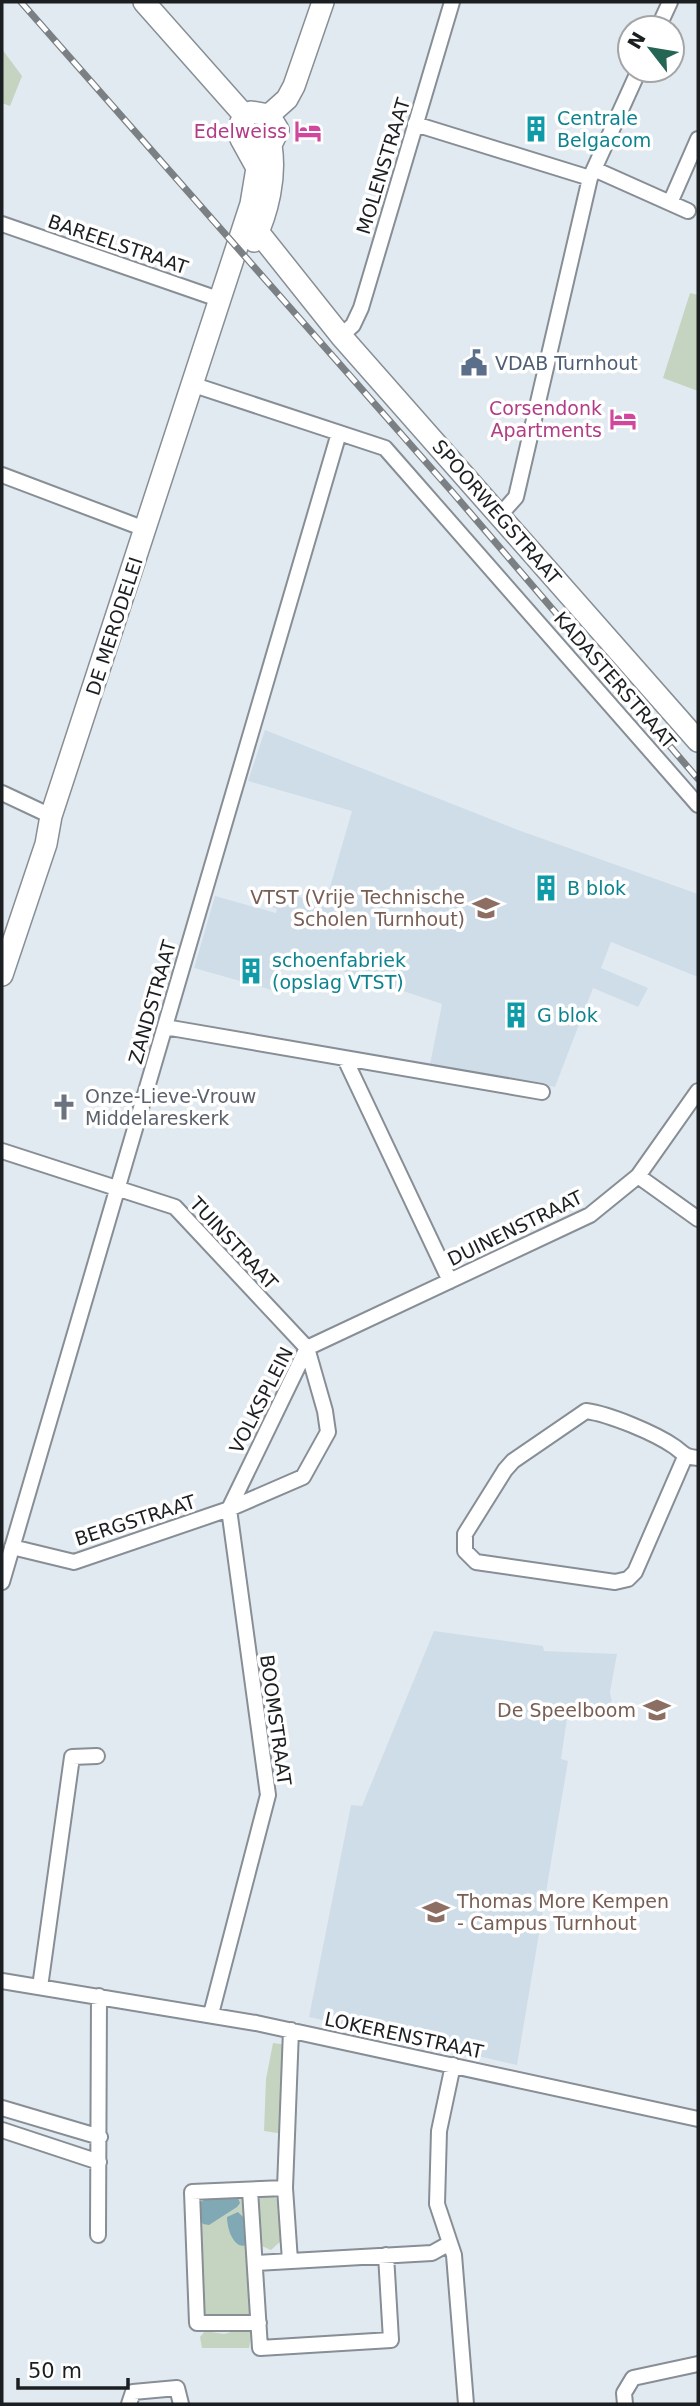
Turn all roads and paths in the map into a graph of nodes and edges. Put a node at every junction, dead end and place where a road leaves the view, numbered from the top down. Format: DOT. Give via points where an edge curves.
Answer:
graph roads {
  1 [pos="144,2"];
  2 [pos="323,2"];
  3 [pos="452,2"];
  4 [pos="633,84"];
  5 [pos="270,115"];
  6 [pos="245,116"];
  7 [pos="415,124"];
  8 [pos="698,139"];
  9 [pos="244,145"];
  10 [pos="271,145"];
  11 [pos="592,173"];
  12 [pos="670,203"];
  13 [pos="688,211"];
  14 [pos="257,220"];
  15 [pos="2,224"];
  16 [pos="221,300"];
  17 [pos="341,336"];
  18 [pos="194,385"];
  19 [pos="339,433"];
  20 [pos="2,475"];
  21 [pos="500,515"];
  22 [pos="145,529"];
  23 [pos="698,740"];
  24 [pos="2,793"];
  25 [pos="698,805"];
  26 [pos="51,816"];
  27 [pos="2,975"];
  28 [pos="165,1027"];
  29 [pos="345,1059"];
  30 [pos="698,1091"];
  31 [pos="542,1092"];
  32 [pos="2,1151"];
  33 [pos="638,1177"];
  34 [pos="117,1189"];
  35 [pos="698,1219"];
  36 [pos="450,1282"];
  37 [pos="307,1348"];
  38 [pos="695,1458"];
  39 [pos="229,1509"];
  40 [pos="12,1547"];
  41 [pos="2,1581"];
  42 [pos="97,1756"];
  43 [pos="2,1981"];
  44 [pos="40,1987"];
  45 [pos="99,1996"];
  46 [pos="211,2014"];
  47 [pos="291,2030"];
  48 [pos="453,2065"];
  49 [pos="2,2108"];
  50 [pos="698,2119"];
  51 [pos="2,2130"];
  52 [pos="100,2137"];
  53 [pos="99,2162"];
  54 [pos="285,2188"];
  55 [pos="250,2190"];
  56 [pos="98,2235"];
  57 [pos="450,2243"];
  58 [pos="386,2255"];
  59 [pos="290,2261"];
  60 [pos="256,2263"];
  61 [pos="259,2323"];
  62 [pos="698,2364"];
  63 [pos="129,2404"];
  64 [pos="181,2404"];
  65 [pos="467,2404"];
  66 [pos="625,2404"];
  1 -- 6 [label="street"];
  2 -- 5 [label="street" via="294,86"];
  3 -- 7 [label="street, MOLENSTRAAT"];
  4 -- 11 [label="street"];
  5 -- 6 [label="street" via="257,111"];
  5 -- 10 [label="street, DE MERODELEI" via="278,130"];
  6 -- 9 [label="street, DE MERODELEI" via="239,129"];
  7 -- 11 [label="street"];
  7 -- 17 [label="street, MOLENSTRAAT" via="361,308"];
  8 -- 12 [label="street"];
  9 -- 10 [label="street" via="258,150"];
  9 -- 14 [label="street, DE MERODELEI" via="258,176"];
  10 -- 14 [label="street, DE MERODELEI" via="274,168"];
  11 -- 12 [label="street"];
  11 -- 21 [label="street" via="516,497"];
  12 -- 13 [label="street"];
  14 -- 16 [label="street, DE MERODELEI"];
  14 -- 17 [label="street, SPOORWEGSTRAAT"];
  15 -- 16 [label="street, BAREELSTRAAT"];
  16 -- 18 [label="street, DE MERODELEI"];
  17 -- 21 [label="street, SPOORWEGSTRAAT"];
  18 -- 19 [label="street, KADASTERSTRAAT"];
  18 -- 22 [label="street, DE MERODELEI"];
  19 -- 25 [label="street, KADASTERSTRAAT" via="385,447"];
  19 -- 28 [label="street, ZANDSTRAAT"];
  20 -- 22 [label="street"];
  21 -- 23 [label="street, SPOORWEGSTRAAT"];
  22 -- 26 [label="street, DE MERODELEI"];
  24 -- 26 [label="street"];
  26 -- 27 [label="street, DE MERODELEI"];
  28 -- 29 [label="street"];
  28 -- 34 [label="street, ZANDSTRAAT"];
  29 -- 31 [label="street"];
  29 -- 36 [label="street"];
  30 -- 33 [label="street, DUINENSTRAAT"];
  32 -- 34 [label="street, TUINSTRAAT"];
  33 -- 35 [label="street"];
  33 -- 36 [label="street, DUINENSTRAAT" via="590,1215"];
  34 -- 37 [label="street, TUINSTRAAT" via="175,1207"];
  34 -- 40 [label="street, ZANDSTRAAT"];
  36 -- 37 [label="street, DUINENSTRAAT"];
  37 -- 39 [label="street, VOLKSPLEIN"];
  37 -- 39 [label="street, VOLKSPLEIN" via="328,1432 303,1477"];
  38 -- 38 [label="street" via="602,1413 586,1411 505,1470 466,1534 465,1551 476,1562 615,1582 628,1579"];
  39 -- 40 [label="street, BERGSTRAAT" via="74,1562"];
  39 -- 46 [label="street, BOOMSTRAAT" via="268,1795"];
  40 -- 41 [label="street, ZANDSTRAAT"];
  42 -- 44 [label="street" via="72,1757"];
  43 -- 44 [label="street, LOKERENSTRAAT"];
  44 -- 45 [label="street, LOKERENSTRAAT"];
  45 -- 46 [label="street, LOKERENSTRAAT"];
  45 -- 52 [label="street"];
  46 -- 47 [label="street, LOKERENSTRAAT"];
  47 -- 48 [label="street, LOKERENSTRAAT"];
  47 -- 54 [label="street"];
  48 -- 50 [label="street, LOKERENSTRAAT"];
  48 -- 57 [label="street" via="438,2153 438,2204"];
  49 -- 52 [label="street"];
  51 -- 53 [label="street"];
  52 -- 53 [label="street"];
  53 -- 56 [label="street"];
  54 -- 55 [label="street"];
  54 -- 59 [label="street"];
  55 -- 60 [label="street"];
  55 -- 61 [label="street" via="192,2192 197,2323"];
  57 -- 58 [label="street" via="432,2253"];
  57 -- 65 [label="street"];
  58 -- 59 [label="street"];
  58 -- 61 [label="street" via="391,2340 260,2348"];
  59 -- 60 [label="street"];
  60 -- 61 [label="street"];
  62 -- 66 [label="street" via="634,2378 624,2393"];
  63 -- 64 [label="street" via="133,2392 140,2389 177,2388"];
}
